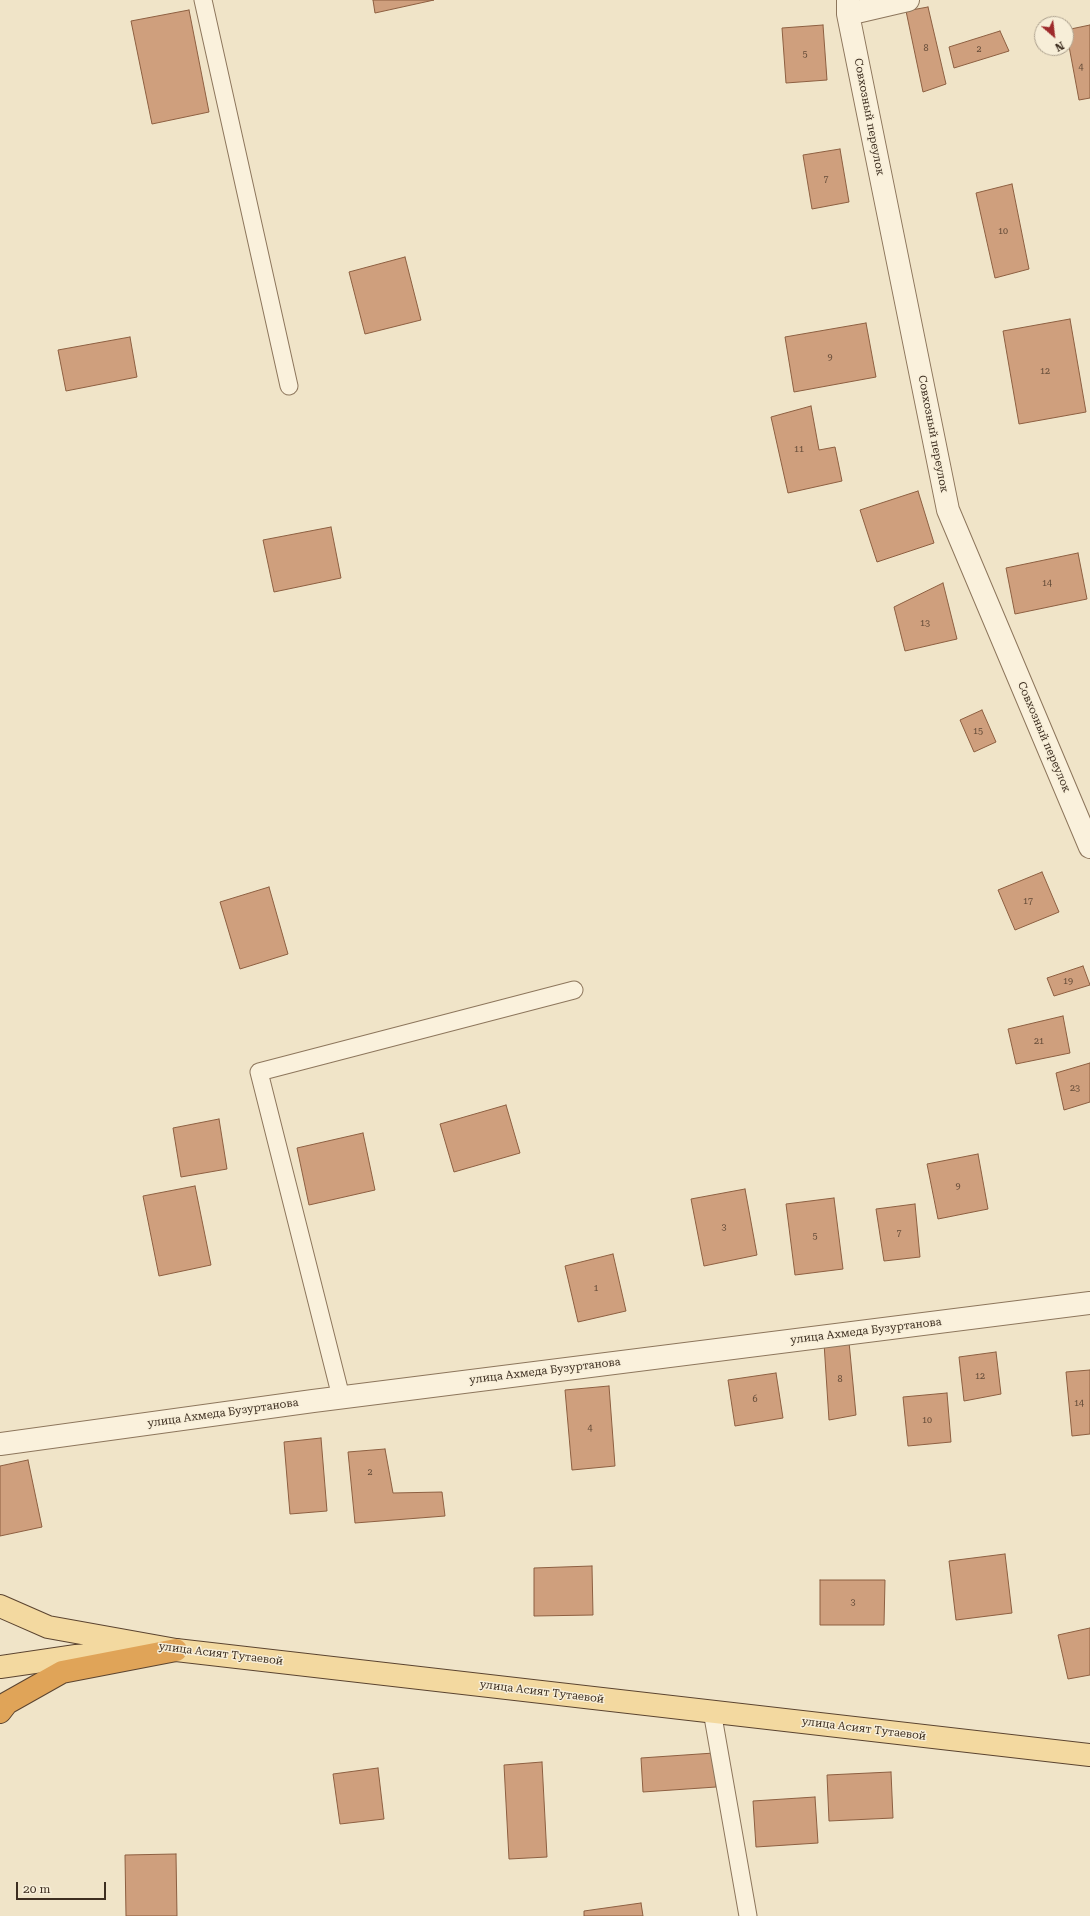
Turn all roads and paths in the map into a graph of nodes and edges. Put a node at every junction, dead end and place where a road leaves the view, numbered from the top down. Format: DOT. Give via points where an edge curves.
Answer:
graph roads {
  1 [pos="203,0"];
  2 [pos="908,0"];
  3 [pos="848,7"];
  4 [pos="289,386"];
  5 [pos="1090,847"];
  6 [pos="574,990"];
  7 [pos="1090,1303"];
  8 [pos="341,1397"];
  9 [pos="0,1444"];
  10 [pos="0,1606"];
  11 [pos="176,1650"];
  12 [pos="0,1667"];
  13 [pos="0,1712"];
  14 [pos="712,1712"];
  15 [pos="1090,1755"];
  16 [pos="748,1916"];
  1 -- 4 [label="lane"];
  2 -- 3 [label="street"];
  3 -- 5 [label="street, Совхозный переулок" via="948,510"];
  6 -- 8 [label="lane" via="259,1072"];
  7 -- 8 [label="street, улица Ахмеда Бузуртанова"];
  8 -- 9 [label="street, улица Ахмеда Бузуртанова"];
  10 -- 11 [label="main road, улица Асият Тутаевой" via="48,1627"];
  11 -- 12 [label="main road" via="76,1656"];
  11 -- 13 [label="highway" via="62,1672 7,1703"];
  11 -- 14 [label="main road, улица Асият Тутаевой"];
  14 -- 15 [label="main road, улица Асият Тутаевой"];
  14 -- 16 [label="lane"];
}
